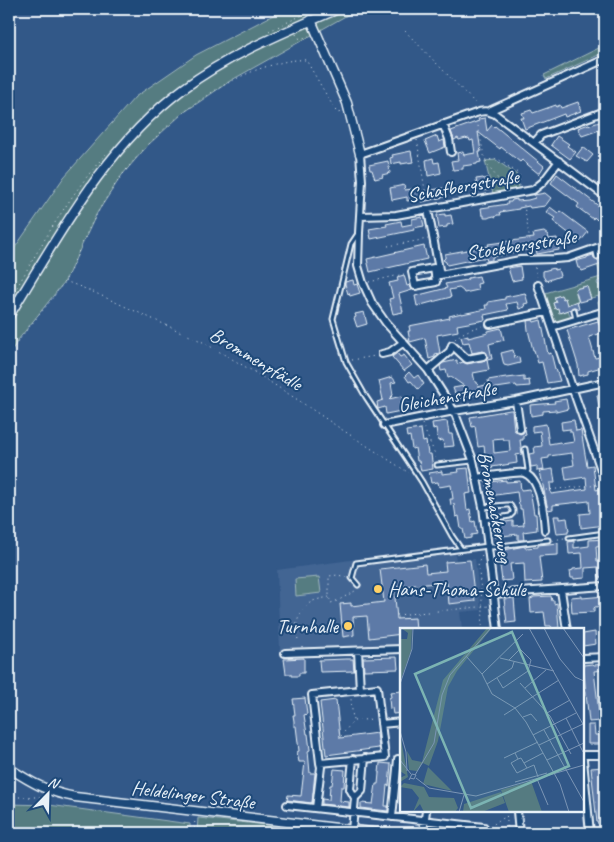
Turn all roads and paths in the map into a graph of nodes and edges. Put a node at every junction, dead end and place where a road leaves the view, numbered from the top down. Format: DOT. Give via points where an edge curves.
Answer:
graph roads {
  1 [pos="316,9"];
  2 [pos="338,9"];
  3 [pos="312,20"];
  4 [pos="293,28"];
  5 [pos="405,32"];
  6 [pos="312,38"];
  7 [pos="605,59"];
  8 [pos="344,111"];
  9 [pos="486,111"];
  10 [pos="605,111"];
  11 [pos="476,112"];
  12 [pos="443,124"];
  13 [pos="416,134"];
  14 [pos="534,142"];
  15 [pos="451,152"];
  16 [pos="360,154"];
  17 [pos="485,160"];
  18 [pos="558,161"];
  19 [pos="499,181"];
  20 [pos="521,192"];
  21 [pos="605,196"];
  22 [pos="494,198"];
  23 [pos="428,210"];
  24 [pos="360,216"];
  25 [pos="358,233"];
  26 [pos="433,238"];
  27 [pos="605,245"];
  28 [pos="388,246"];
  29 [pos="595,248"];
  30 [pos="598,257"];
  31 [pos="533,259"];
  32 [pos="412,272"];
  33 [pos="438,275"];
  34 [pos="65,281"];
  35 [pos="363,283"];
  36 [pos="538,285"];
  37 [pos="574,310"];
  38 [pos="547,312"];
  39 [pos="602,312"];
  40 [pos="9,316"];
  41 [pos="576,320"];
  42 [pos="490,324"];
  43 [pos="552,328"];
  44 [pos="605,331"];
  45 [pos="404,342"];
  46 [pos="452,345"];
  47 [pos="382,354"];
  48 [pos="9,355"];
  49 [pos="483,356"];
  50 [pos="346,362"];
  51 [pos="428,370"];
  52 [pos="605,382"];
  53 [pos="573,390"];
  54 [pos="516,401"];
  55 [pos="454,411"];
  56 [pos="419,418"];
  57 [pos="384,425"];
  58 [pos="520,429"];
  59 [pos="525,449"];
  60 [pos="473,460"];
  61 [pos="437,465"];
  62 [pos="409,473"];
  63 [pos="526,475"];
  64 [pos="476,478"];
  65 [pos="605,482"];
  66 [pos="539,491"];
  67 [pos="483,507"];
  68 [pos="485,520"];
  69 [pos="545,530"];
  70 [pos="605,533"];
  71 [pos="569,538"];
  72 [pos="548,540"];
  73 [pos="488,546"];
  74 [pos="461,549"];
  75 [pos="352,578"];
  76 [pos="358,585"];
  77 [pos="605,586"];
  78 [pos="561,590"];
  79 [pos="494,594"];
  80 [pos="330,598"];
  81 [pos="495,606"];
  82 [pos="483,607"];
  83 [pos="397,615"];
  84 [pos="482,628"];
  85 [pos="498,628"];
  86 [pos="566,628"];
  87 [pos="298,639"];
  88 [pos="400,649"];
  89 [pos="358,651"];
  90 [pos="285,653"];
  91 [pos="605,657"];
  92 [pos="584,658"];
  93 [pos="350,690"];
  94 [pos="360,690"];
  95 [pos="353,721"];
  96 [pos="381,721"];
  97 [pos="400,722"];
  98 [pos="341,736"];
  99 [pos="584,755"];
  100 [pos="605,755"];
  101 [pos="385,756"];
  102 [pos="366,758"];
  103 [pos="353,759"];
  104 [pos="400,759"];
  105 [pos="320,763"];
  106 [pos="9,768"];
  107 [pos="584,770"];
  108 [pos="32,796"];
  109 [pos="9,797"];
  110 [pos="355,798"];
  111 [pos="287,805"];
  112 [pos="316,808"];
  113 [pos="195,812"];
  114 [pos="426,812"];
  115 [pos="506,812"];
  116 [pos="516,812"];
  117 [pos="354,813"];
  118 [pos="392,817"];
  119 [pos="506,817"];
  120 [pos="425,820"];
  121 [pos="486,829"];
  122 [pos="352,830"];
  123 [pos="423,832"];
  124 [pos="194,833"];
  125 [pos="380,833"];
  126 [pos="508,833"];
  127 [pos="519,833"];
  128 [pos="590,833"];
  1 -- 4 [label="path" via="290,20"];
  2 -- 3 [label="street"];
  3 -- 4 [label="street"];
  3 -- 16 [label="street" via="347,103"];
  4 -- 6 [label="path" via="299,38"];
  4 -- 40 [label="street" via="217,66 183,89 124,143 88,190"];
  5 -- 9 [label="path"];
  7 -- 9 [label="street"];
  8 -- 34 [label="path" via="336,113 306,60 277,63 230,81 183,113 148,144 122,175 97,213"];
  9 -- 11 [label="street"];
  9 -- 14 [label="street"];
  10 -- 14 [label="street" via="541,134"];
  11 -- 12 [label="street"];
  11 -- 17 [label="path"];
  12 -- 13 [label="street"];
  12 -- 15 [label="street"];
  13 -- 16 [label="street"];
  13 -- 23 [label="path"];
  14 -- 18 [label="street"];
  16 -- 24 [label="street, Bromenackerweg"];
  17 -- 19 [label="path"];
  17 -- 19 [label="path" via="498,159 518,174 521,189"];
  18 -- 20 [label="street, Schafbergstraße" via="540,186"];
  18 -- 21 [label="street"];
  19 -- 22 [label="path"];
  20 -- 22 [label="street, Schafbergstraße"];
  20 -- 31 [label="path"];
  22 -- 23 [label="street, Schafbergstraße"];
  23 -- 24 [label="street, Schafbergstraße"];
  23 -- 26 [label="street, Stockbergstraße"];
  24 -- 25 [label="street, Bromenackerweg"];
  25 -- 35 [label="street, Bromenackerweg" via="358,266"];
  25 -- 50 [label="lane" via="351,244 333,319"];
  26 -- 28 [label="path"];
  26 -- 33 [label="street, Stockbergstraße"];
  27 -- 29 [label="street, Stockbergstraße"];
  29 -- 30 [label="lane"];
  29 -- 31 [label="street, Stockbergstraße" via="568,258"];
  31 -- 33 [label="street, Stockbergstraße"];
  31 -- 36 [label="path"];
  32 -- 33 [label="street, Stockbergstraße" via="434,268"];
  32 -- 33 [label="street, Stockbergstraße" via="415,286 436,282"];
  32 -- 35 [label="path"];
  34 -- 48 [label="path"];
  34 -- 62 [label="path, Brommenpfädle" via="209,346"];
  35 -- 45 [label="street, Bromenackerweg" via="372,304"];
  36 -- 38 [label="street"];
  37 -- 41 [label="lane"];
  38 -- 42 [label="street"];
  38 -- 43 [label="street"];
  39 -- 41 [label="street"];
  39 -- 44 [label="lane"];
  41 -- 43 [label="street"];
  42 -- 46 [label="path" via="456,337"];
  43 -- 53 [label="street"];
  45 -- 47 [label="street"];
  45 -- 51 [label="street, Bromenackerweg"];
  46 -- 49 [label="street" via="467,359"];
  46 -- 51 [label="street" via="450,351"];
  47 -- 50 [label="path"];
  50 -- 57 [label="lane"];
  51 -- 55 [label="street, Bromenackerweg"];
  52 -- 53 [label="street, Gleichenstraße"];
  53 -- 54 [label="street, Gleichenstraße"];
  53 -- 65 [label="street"];
  54 -- 55 [label="street, Gleichenstraße"];
  54 -- 58 [label="street, Gleichenstraße"];
  55 -- 56 [label="street, Gleichenstraße"];
  55 -- 60 [label="street, Bromenackerweg"];
  56 -- 57 [label="street, Gleichenstraße"];
  56 -- 61 [label="path"];
  57 -- 74 [label="lane"];
  59 -- 63 [label="lane"];
  60 -- 61 [label="lane"];
  60 -- 64 [label="street, Bromenackerweg"];
  63 -- 64 [label="street" via="522,472"];
  63 -- 66 [label="street"];
  64 -- 67 [label="street, Bromenackerweg"];
  65 -- 66 [label="path"];
  66 -- 69 [label="street"];
  67 -- 68 [label="street, Bromenackerweg"];
  67 -- 68 [label="lane" via="508,504 513,510 510,516"];
  68 -- 73 [label="street, Bromenackerweg"];
  70 -- 71 [label="lane"];
  71 -- 72 [label="path"];
  72 -- 73 [label="lane"];
  73 -- 74 [label="lane"];
  73 -- 79 [label="street, Bromenackerweg"];
  73 -- 82 [label="path" via="483,548 478,563"];
  74 -- 75 [label="lane" via="356,563"];
  75 -- 76 [label="lane"];
  75 -- 80 [label="path" via="329,576"];
  76 -- 80 [label="path" via="339,600 331,603"];
  77 -- 78 [label="street"];
  78 -- 79 [label="street"];
  78 -- 86 [label="street"];
  79 -- 81 [label="street, Bromenackerweg"];
  80 -- 87 [label="path" via="313,601 299,616 295,633"];
  81 -- 82 [label="path"];
  81 -- 85 [label="street, Bromenackerweg"];
  82 -- 83 [label="path"];
  82 -- 84 [label="path"];
  88 -- 89 [label="street"];
  89 -- 90 [label="street"];
  89 -- 94 [label="street"];
  91 -- 92 [label="street"];
  93 -- 94 [label="street"];
  93 -- 95 [label="path"];
  93 -- 105 [label="street" via="312,695"];
  94 -- 96 [label="street" via="377,688"];
  95 -- 96 [label="path"];
  95 -- 98 [label="path"];
  96 -- 97 [label="street"];
  96 -- 101 [label="street"];
  99 -- 100 [label="street"];
  101 -- 102 [label="street"];
  101 -- 104 [label="street"];
  102 -- 103 [label="street"];
  102 -- 110 [label="street" via="362,791"];
  103 -- 105 [label="street"];
  103 -- 110 [label="street" via="350,789"];
  104 -- 118 [label="street"];
  105 -- 112 [label="street"];
  106 -- 113 [label="street, Heldelinger Straße" via="59,794"];
  107 -- 128 [label="street"];
  108 -- 109 [label="path"];
  110 -- 117 [label="street"];
  111 -- 112 [label="street"];
  112 -- 117 [label="street"];
  113 -- 122 [label="street, Heldelinger Straße"];
  113 -- 124 [label="path"];
  114 -- 120 [label="street"];
  115 -- 119 [label="path"];
  116 -- 127 [label="street"];
  117 -- 118 [label="street"];
  117 -- 122 [label="street"];
  118 -- 120 [label="street"];
  119 -- 121 [label="path"];
  119 -- 126 [label="path"];
  120 -- 121 [label="street"];
  120 -- 123 [label="street"];
  122 -- 125 [label="street, Heldelinger Straße"];
}
